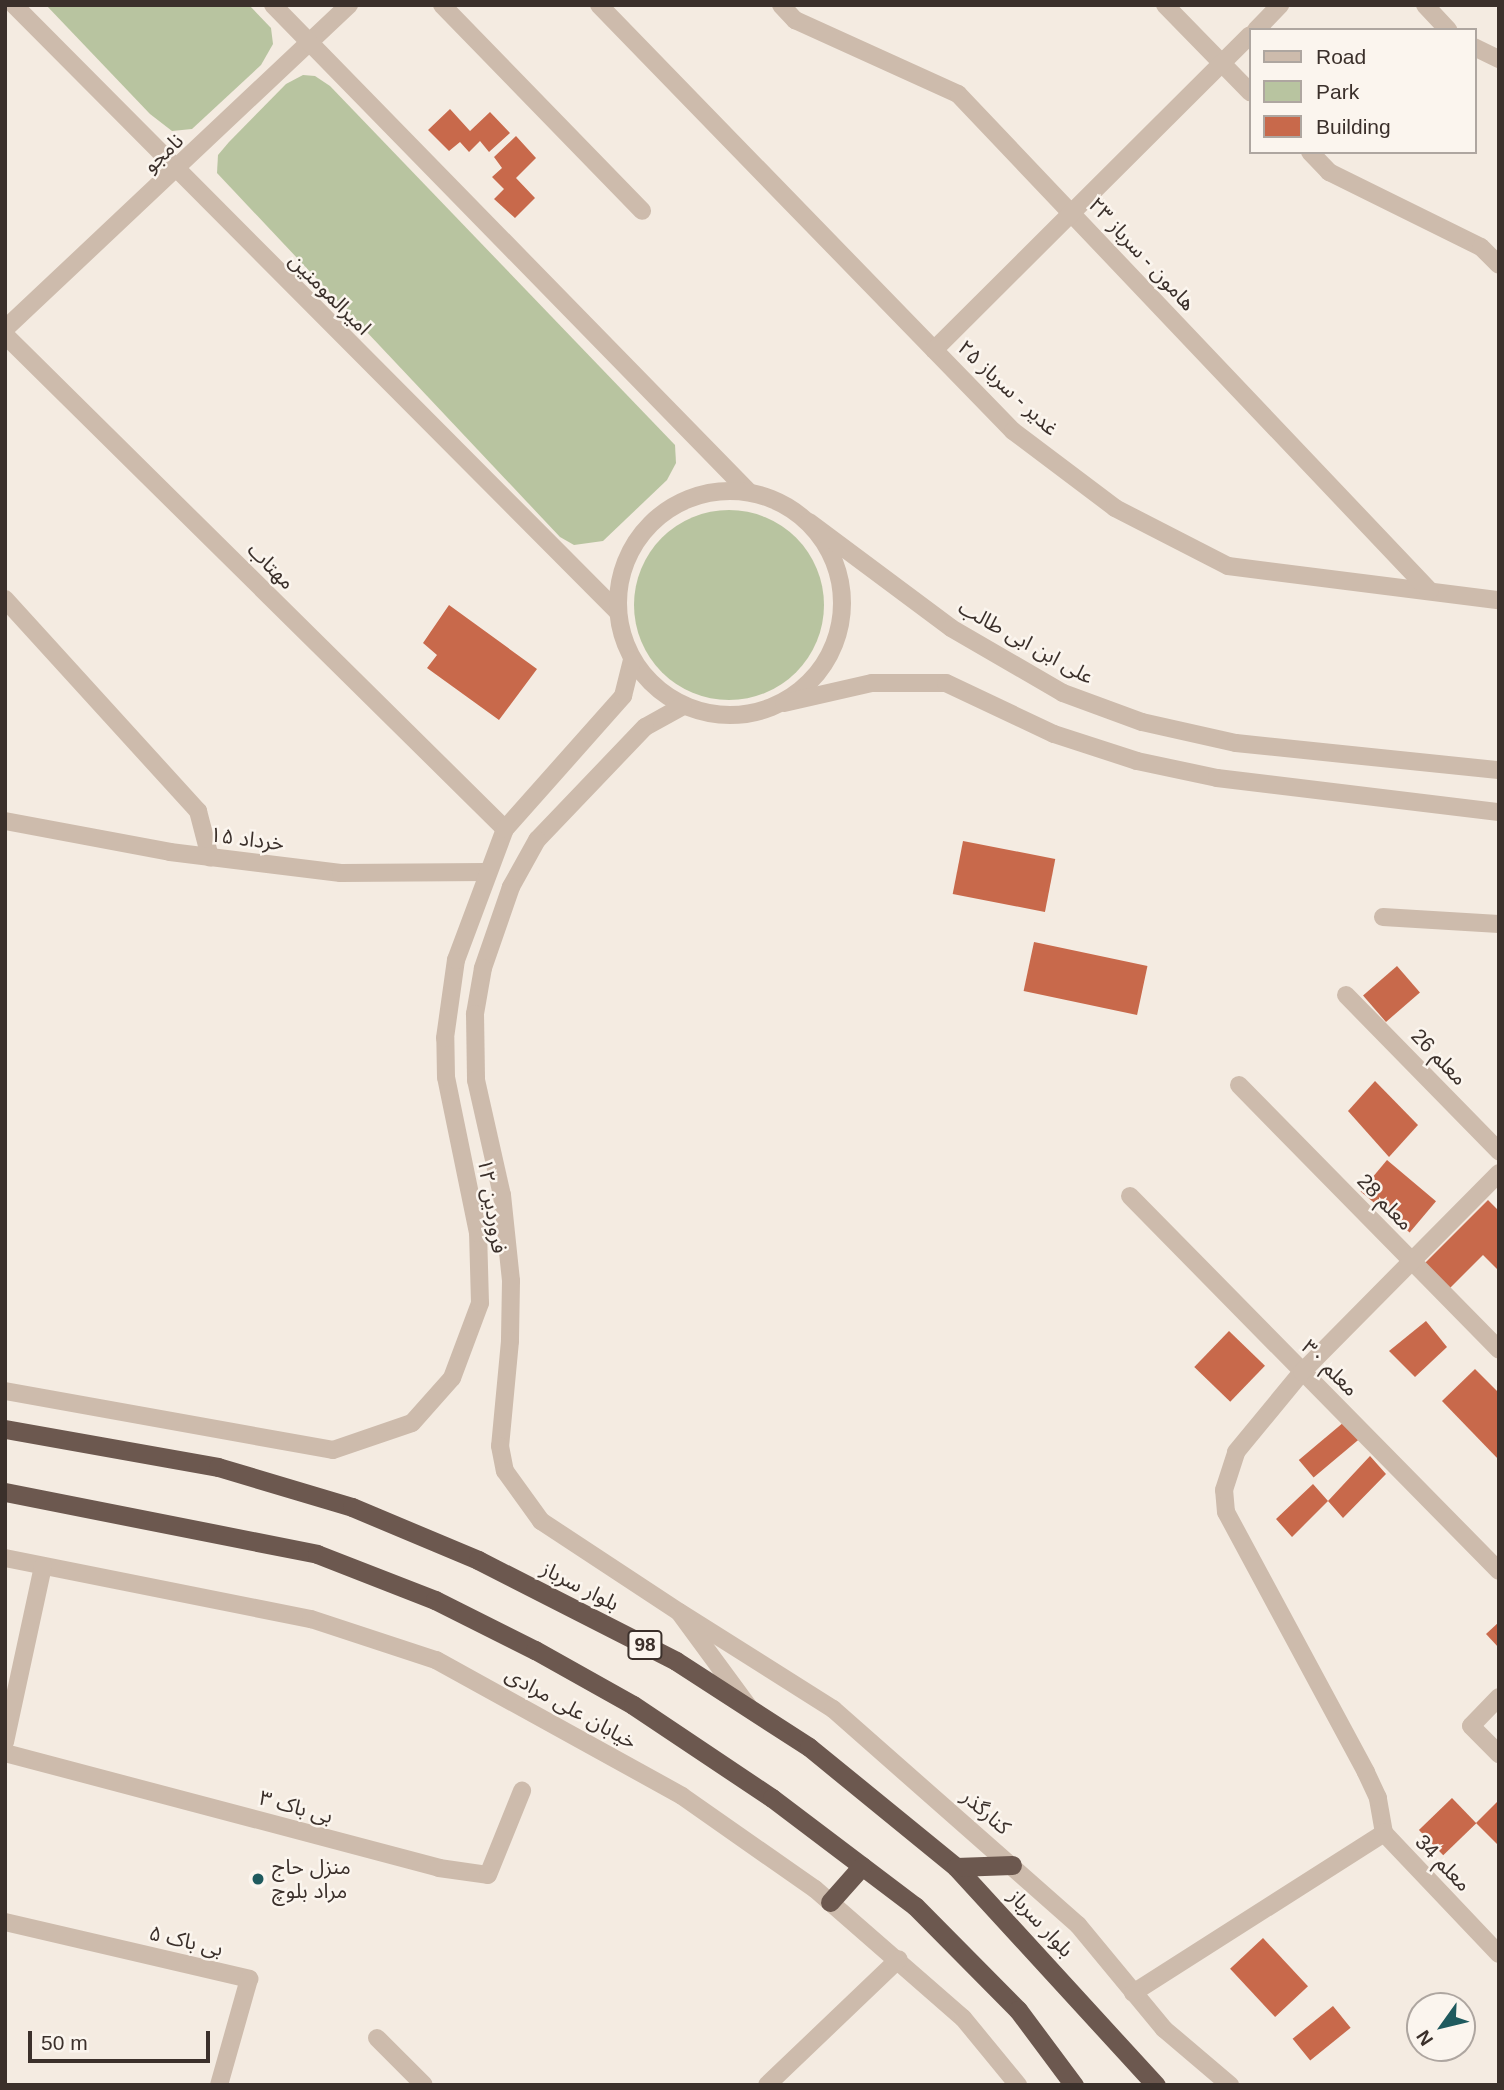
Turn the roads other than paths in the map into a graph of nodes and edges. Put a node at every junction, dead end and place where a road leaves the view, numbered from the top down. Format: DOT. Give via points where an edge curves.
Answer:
graph roads {
  1 [pos="15,5"];
  2 [pos="273,5"];
  3 [pos="349,5"];
  4 [pos="442,5"];
  5 [pos="599,5"];
  6 [pos="781,5"];
  7 [pos="1165,5"];
  8 [pos="1280,5"];
  9 [pos="1425,5"];
  10 [pos="1258,28"];
  11 [pos="1446,28"];
  12 [pos="1248,37"];
  13 [pos="310,43"];
  14 [pos="1476,48"];
  15 [pos="1499,59"];
  16 [pos="1222,63"];
  17 [pos="1248,90"];
  18 [pos="1312,154"];
  19 [pos="178,171"];
  20 [pos="642,211"];
  21 [pos="1072,213"];
  22 [pos="1499,265"];
  23 [pos="5,329"];
  24 [pos="5,335"];
  25 [pos="934,350"];
  26 [pos="748,491"];
  27 [pos="809,522"];
  28 [pos="1430,591"];
  29 [pos="5,599"];
  30 [pos="1499,600"];
  31 [pos="617,611"];
  32 [pos="632,660"];
  33 [pos="784,703"];
  34 [pos="683,706"];
  35 [pos="1499,770"];
  36 [pos="1499,811"];
  37 [pos="5,821"];
  38 [pos="505,829"];
  39 [pos="210,857"];
  40 [pos="486,872"];
  41 [pos="512,887"];
  42 [pos="1382,917"];
  43 [pos="1499,924"];
  44 [pos="1346,995"];
  45 [pos="1239,1085"];
  46 [pos="1499,1151"];
  47 [pos="1499,1173"];
  48 [pos="1130,1196"];
  49 [pos="1411,1261"];
  50 [pos="1499,1350"];
  51 [pos="1302,1372"];
  52 [pos="5,1391"];
  53 [pos="5,1429"];
  54 [pos="5,1492"];
  55 [pos="5,1558"];
  56 [pos="43,1566"];
  57 [pos="1499,1571"];
  58 [pos="679,1612"];
  59 [pos="1499,1697"];
  60 [pos="750,1709"];
  61 [pos="5,1742"];
  62 [pos="5,1753"];
  63 [pos="1499,1754"];
  64 [pos="522,1791"];
  65 [pos="1384,1833"];
  66 [pos="1012,1865"];
  67 [pos="862,1866"];
  68 [pos="956,1867"];
  69 [pos="830,1902"];
  70 [pos="5,1922"];
  71 [pos="1495,1944"];
  72 [pos="899,1959"];
  73 [pos="1133,1993"];
  74 [pos="377,2038"];
  75 [pos="219,2085"];
  76 [pos="424,2085"];
  77 [pos="767,2085"];
  78 [pos="1017,2085"];
  79 [pos="1074,2085"];
  80 [pos="1156,2085"];
  81 [pos="1230,2085"];
  1 -- 19 [label="street, امیرالمومنین"];
  2 -- 13 [label="street"];
  3 -- 13 [label="street, نامجو"];
  4 -- 20 [label="street"];
  5 -- 25 [label="street, غدیر - سرباز ۲۵"];
  6 -- 21 [label="street, هامون - سرباز ۲۳" via="795,20 958,94"];
  7 -- 16 [label="street"];
  8 -- 10 [label="street"];
  9 -- 11 [label="street"];
  12 -- 16 [label="street"];
  13 -- 19 [label="street, نامجو"];
  13 -- 26 [label="street"];
  14 -- 15 [label="street"];
  16 -- 17 [label="street"];
  16 -- 21 [label="street"];
  18 -- 22 [label="street" via="1329,172 1481,247"];
  19 -- 23 [label="street, نامجو"];
  19 -- 31 [label="street, امیرالمومنین"];
  21 -- 25 [label="street"];
  21 -- 28 [label="street, هامون - سرباز ۲۳"];
  24 -- 38 [label="street, مهتاب"];
  25 -- 28 [label="street, غدیر - سرباز ۲۵" via="1013,431 1115,508 1228,566"];
  26 -- 27 [label="street" via="781,502"];
  26 -- 31 [label="street" via="696,495 651,521 620,575"];
  27 -- 33 [label="street" via="830,551 838,573 842,620 832,653 812,682"];
  27 -- 35 [label="street, علی ابن ابی طالب" via="951,628 1063,693 1142,722 1236,743"];
  28 -- 30 [label="street, غدیر - سرباز ۲۵"];
  29 -- 39 [label="street" via="198,811"];
  31 -- 32 [label="street"];
  32 -- 34 [label="street" via="654,687"];
  32 -- 38 [label="street, ۱۲ فروردین" via="623,696"];
  33 -- 34 [label="street" via="751,715"];
  33 -- 36 [label="street" via="872,682 946,683 1054,734 1137,761 1217,778"];
  34 -- 41 [label="street, ۱۲ فروردین" via="645,727 615,755 537,840"];
  37 -- 39 [label="street, ۱۵ خرداد"];
  38 -- 40 [label="street, ۱۲ فروردین"];
  39 -- 40 [label="street, ۱۵ خرداد" via="341,873"];
  40 -- 41 [label="street"];
  40 -- 52 [label="street, ۱۲ فروردین" via="456,960 444,1038 449,1111 478,1233 480,1303 452,1378 412,1423 333,1450"];
  41 -- 58 [label="street, ۱۲ فروردین" via="483,968 475,1044 481,1114 502,1195 511,1281 500,1446 505,1471 541,1521"];
  42 -- 43 [label="street"];
  44 -- 46 [label="street, معلم 26"];
  45 -- 49 [label="street, معلم 28"];
  47 -- 49 [label="street"];
  48 -- 51 [label="street, معلم ۳۰"];
  49 -- 50 [label="street, معلم 28"];
  49 -- 51 [label="street"];
  51 -- 57 [label="street, معلم ۳۰"];
  51 -- 65 [label="street" via="1236,1452 1224,1490 1226,1512 1366,1772 1378,1798"];
  53 -- 60 [label="highway, بلوار سرباز / 98" via="218,1467 352,1507 478,1560 676,1661"];
  54 -- 67 [label="highway" via="317,1554 435,1600 633,1705 772,1798"];
  55 -- 56 [label="street, خیابان علی مرادی"];
  56 -- 61 [label="street"];
  56 -- 69 [label="street, خیابان علی مرادی" via="311,1619 436,1660 682,1796"];
  58 -- 60 [label="street, ۱۲ فروردین"];
  58 -- 66 [label="street, کنارگذر" via="833,1709"];
  59 -- 63 [label="street" via="1471,1726"];
  60 -- 68 [label="highway, بلوار سرباز / 98" via="809,1747"];
  62 -- 64 [label="street, بی باک ۳" via="439,1868 488,1875"];
  65 -- 71 [label="street, معلم 34"];
  65 -- 73 [label="street"];
  66 -- 68 [label="highway"];
  66 -- 73 [label="street, کنارگذر" via="1078,1925"];
  67 -- 69 [label="highway"];
  67 -- 79 [label="highway" via="915,1906 1018,2010"];
  68 -- 80 [label="highway, بلوار سرباز / 98"];
  69 -- 72 [label="street, خیابان علی مرادی"];
  70 -- 75 [label="street, بی باک ۵" via="249,1979"];
  72 -- 77 [label="street"];
  72 -- 78 [label="street, خیابان علی مرادی" via="962,2018"];
  73 -- 81 [label="street, کنارگذر" via="1164,2029"];
  74 -- 76 [label="street"];
}
